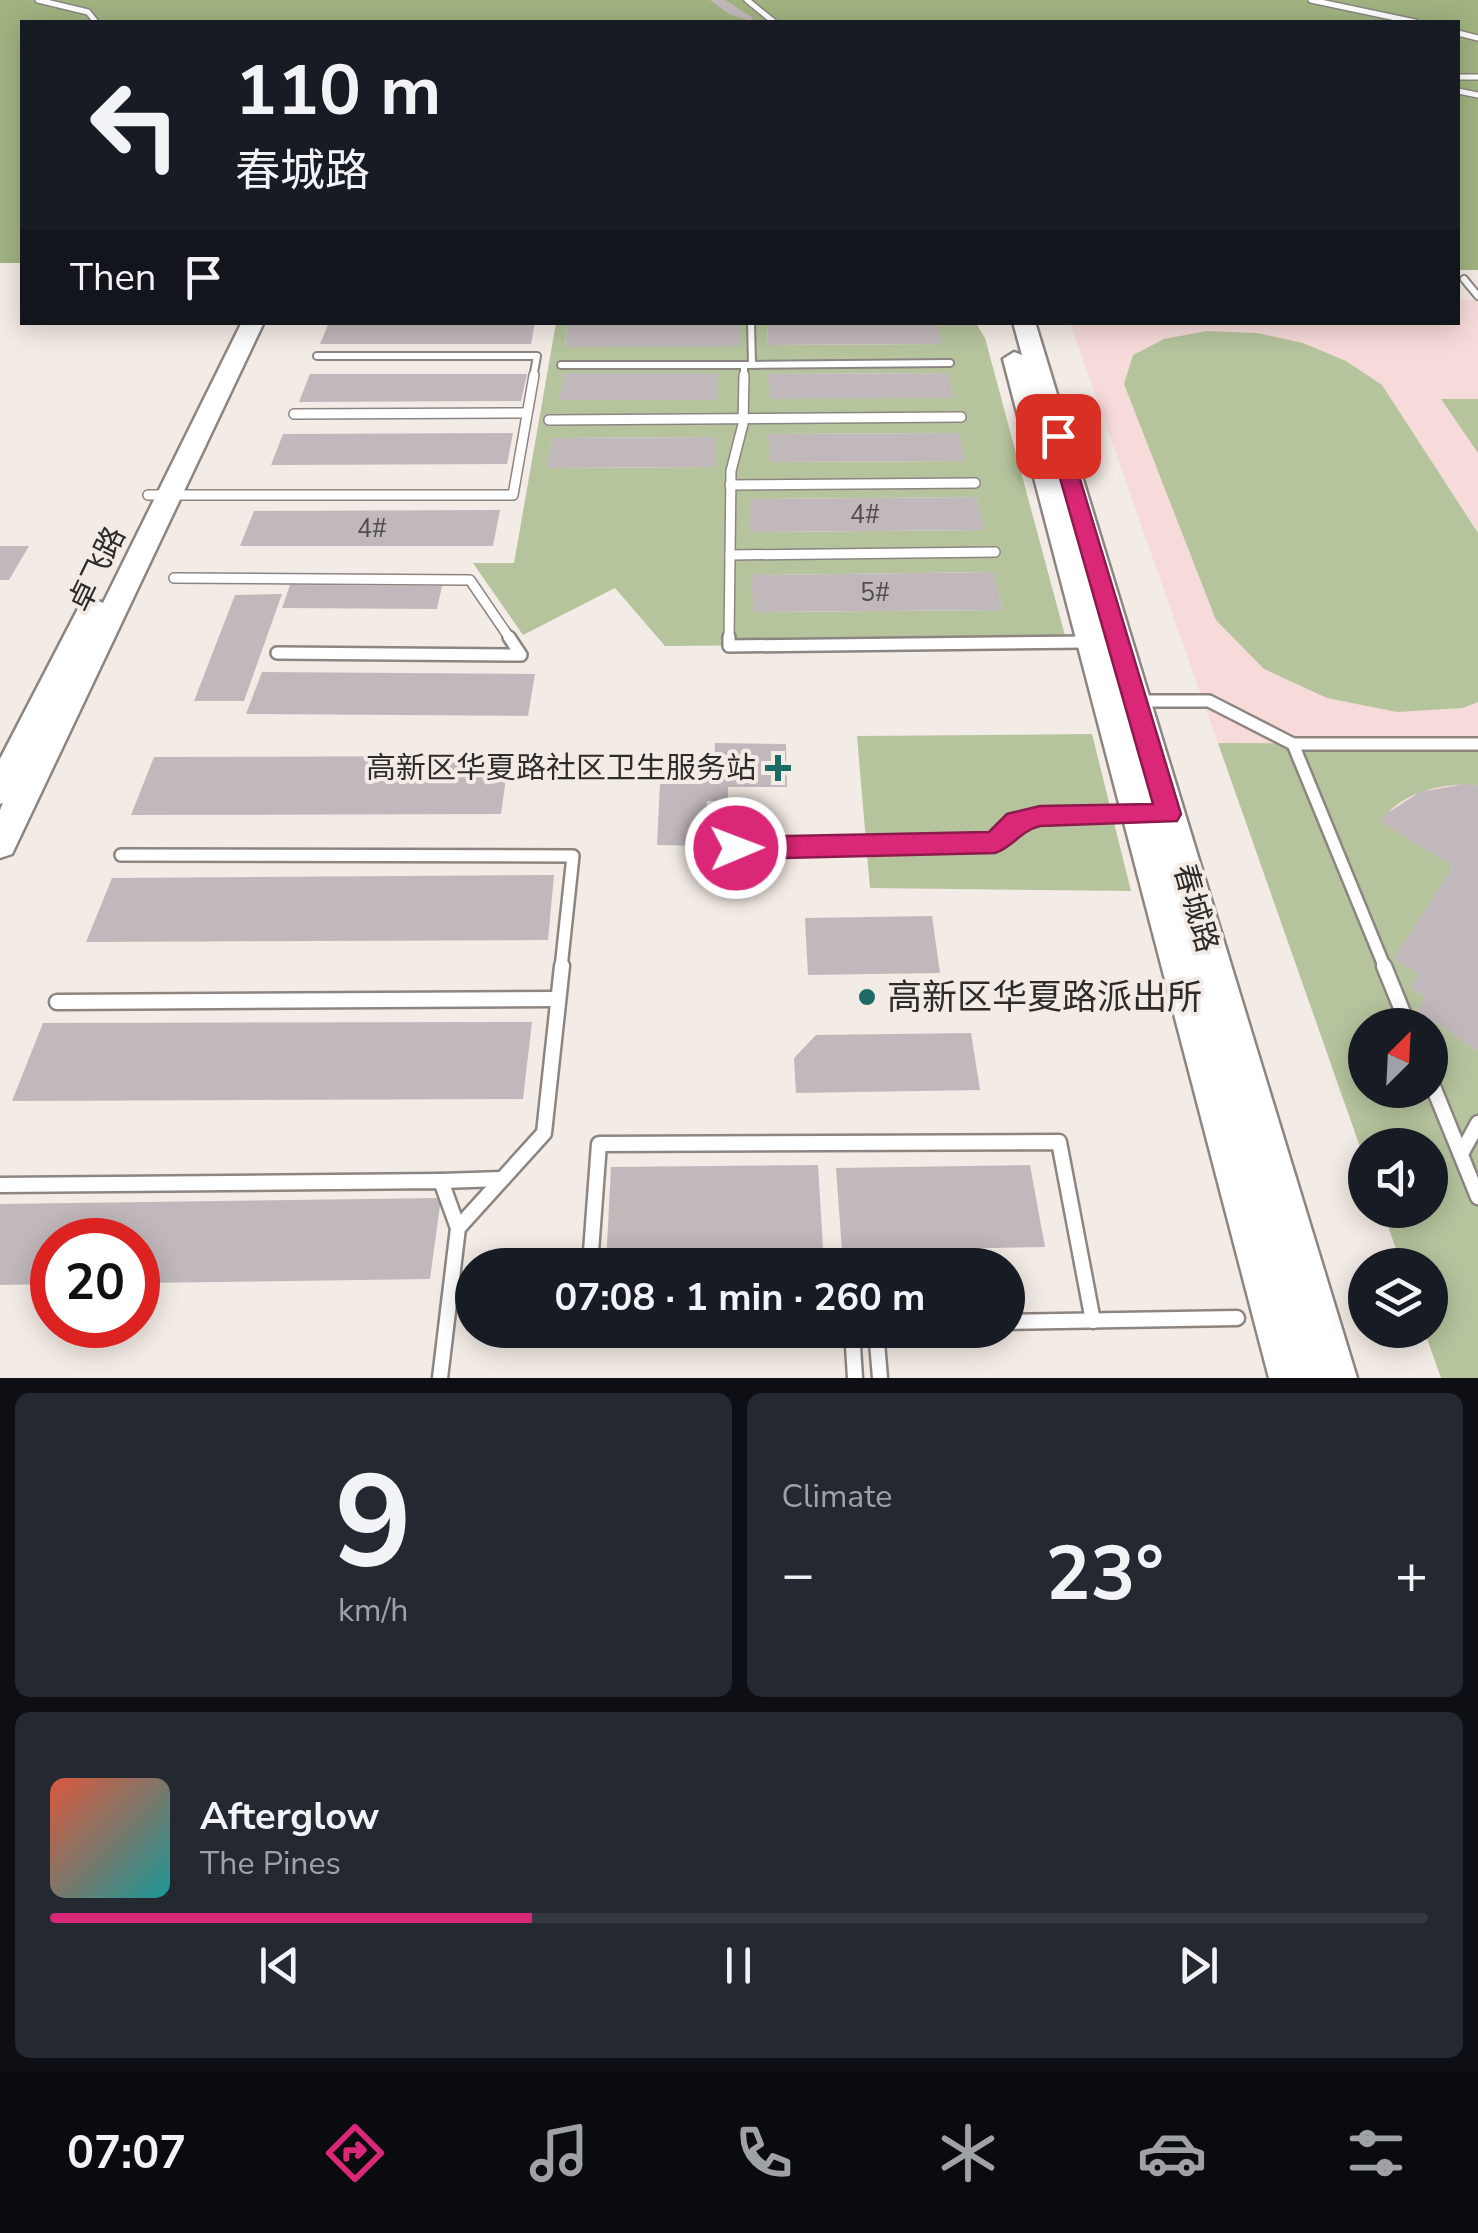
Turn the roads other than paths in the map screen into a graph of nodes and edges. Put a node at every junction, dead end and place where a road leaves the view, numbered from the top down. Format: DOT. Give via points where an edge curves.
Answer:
graph roads {
  1 [pos="38,0"];
  2 [pos="747,0"];
  3 [pos="1311,0"];
  4 [pos="94,20"];
  5 [pos="772,20"];
  6 [pos="1406,20"];
  7 [pos="1472,282"];
  8 [pos="1478,296"];
  9 [pos="232,325"];
  10 [pos="251,325"];
  11 [pos="751,325"];
  12 [pos="1004,325"];
  13 [pos="1025,325"];
  14 [pos="317,356"];
  15 [pos="748,364"];
  16 [pos="950,364"];
  17 [pos="561,365"];
  18 [pos="527,413"];
  19 [pos="294,414"];
  20 [pos="962,416"];
  21 [pos="743,419"];
  22 [pos="548,420"];
  23 [pos="975,483"];
  24 [pos="730,485"];
  25 [pos="159,495"];
  26 [pos="995,552"];
  27 [pos="730,555"];
  28 [pos="174,578"];
  29 [pos="1093,642"];
  30 [pos="277,652"];
  31 [pos="1122,701"];
  32 [pos="1292,744"];
  33 [pos="1478,744"];
  34 [pos="0,791"];
  35 [pos="1153,813"];
  36 [pos="0,844"];
  37 [pos="736,848"];
  38 [pos="121,856"];
  39 [pos="558,999"];
  40 [pos="57,1002"];
  41 [pos="1401,1008"];
  42 [pos="1441,1108"];
  43 [pos="1478,1122"];
  44 [pos="1460,1154"];
  45 [pos="502,1179"];
  46 [pos="441,1181"];
  47 [pos="0,1185"];
  48 [pos="1478,1197"];
  49 [pos="458,1228"];
  50 [pos="591,1248"];
  51 [pos="1237,1318"];
  52 [pos="1092,1321"];
  53 [pos="1025,1322"];
  54 [pos="853,1348"];
  55 [pos="878,1348"];
  56 [pos="440,1378"];
  57 [pos="855,1378"];
  58 [pos="880,1378"];
  59 [pos="1292,1378"];
  60 [pos="1334,1378"];
  1 -- 4 [label="lane" via="88,12"];
  2 -- 5 [label="lane"];
  3 -- 6 [label="lane"];
  7 -- 8 [label="lane"];
  9 -- 25 [label="street, 卓飞路"];
  10 -- 25 [label="street, 卓飞路"];
  11 -- 15 [label="lane"];
  12 -- 29 [label="street, 春城路"];
  13 -- 31 [label="street, 春城路"];
  14 -- 18 [label="lane" via="537,356"];
  15 -- 16 [label="lane"];
  15 -- 17 [label="lane"];
  15 -- 21 [label="lane"];
  18 -- 19 [label="lane"];
  18 -- 25 [label="lane" via="513,495"];
  20 -- 21 [label="lane"];
  21 -- 22 [label="lane"];
  21 -- 24 [label="lane"];
  23 -- 24 [label="lane"];
  24 -- 27 [label="lane"];
  25 -- 34 [label="street, 卓飞路"];
  25 -- 36 [label="street, 卓飞路"];
  26 -- 27 [label="lane"];
  27 -- 29 [label="lane" via="728,646"];
  28 -- 30 [label="lane" via="470,580 521,655"];
  29 -- 31 [label="street, 春城路"];
  31 -- 32 [label="lane" via="1209,700"];
  31 -- 35 [label="street, 春城路"];
  32 -- 33 [label="lane"];
  32 -- 41 [label="lane"];
  35 -- 37 [label="lane" via="1040,816 1016,822 995,842"];
  35 -- 59 [label="street, 春城路"];
  35 -- 60 [label="street, 春城路"];
  38 -- 39 [label="lane" via="573,856"];
  39 -- 40 [label="lane"];
  39 -- 45 [label="lane" via="544,1133"];
  42 -- 44 [label="lane"];
  43 -- 44 [label="lane"];
  44 -- 48 [label="lane"];
  45 -- 46 [label="lane"];
  45 -- 49 [label="lane"];
  46 -- 47 [label="lane"];
  46 -- 49 [label="lane"];
  49 -- 56 [label="lane"];
  50 -- 52 [label="lane" via="599,1144 1060,1142"];
  51 -- 52 [label="lane"];
  52 -- 53 [label="lane"];
  54 -- 57 [label="lane"];
  55 -- 58 [label="lane"];
}
